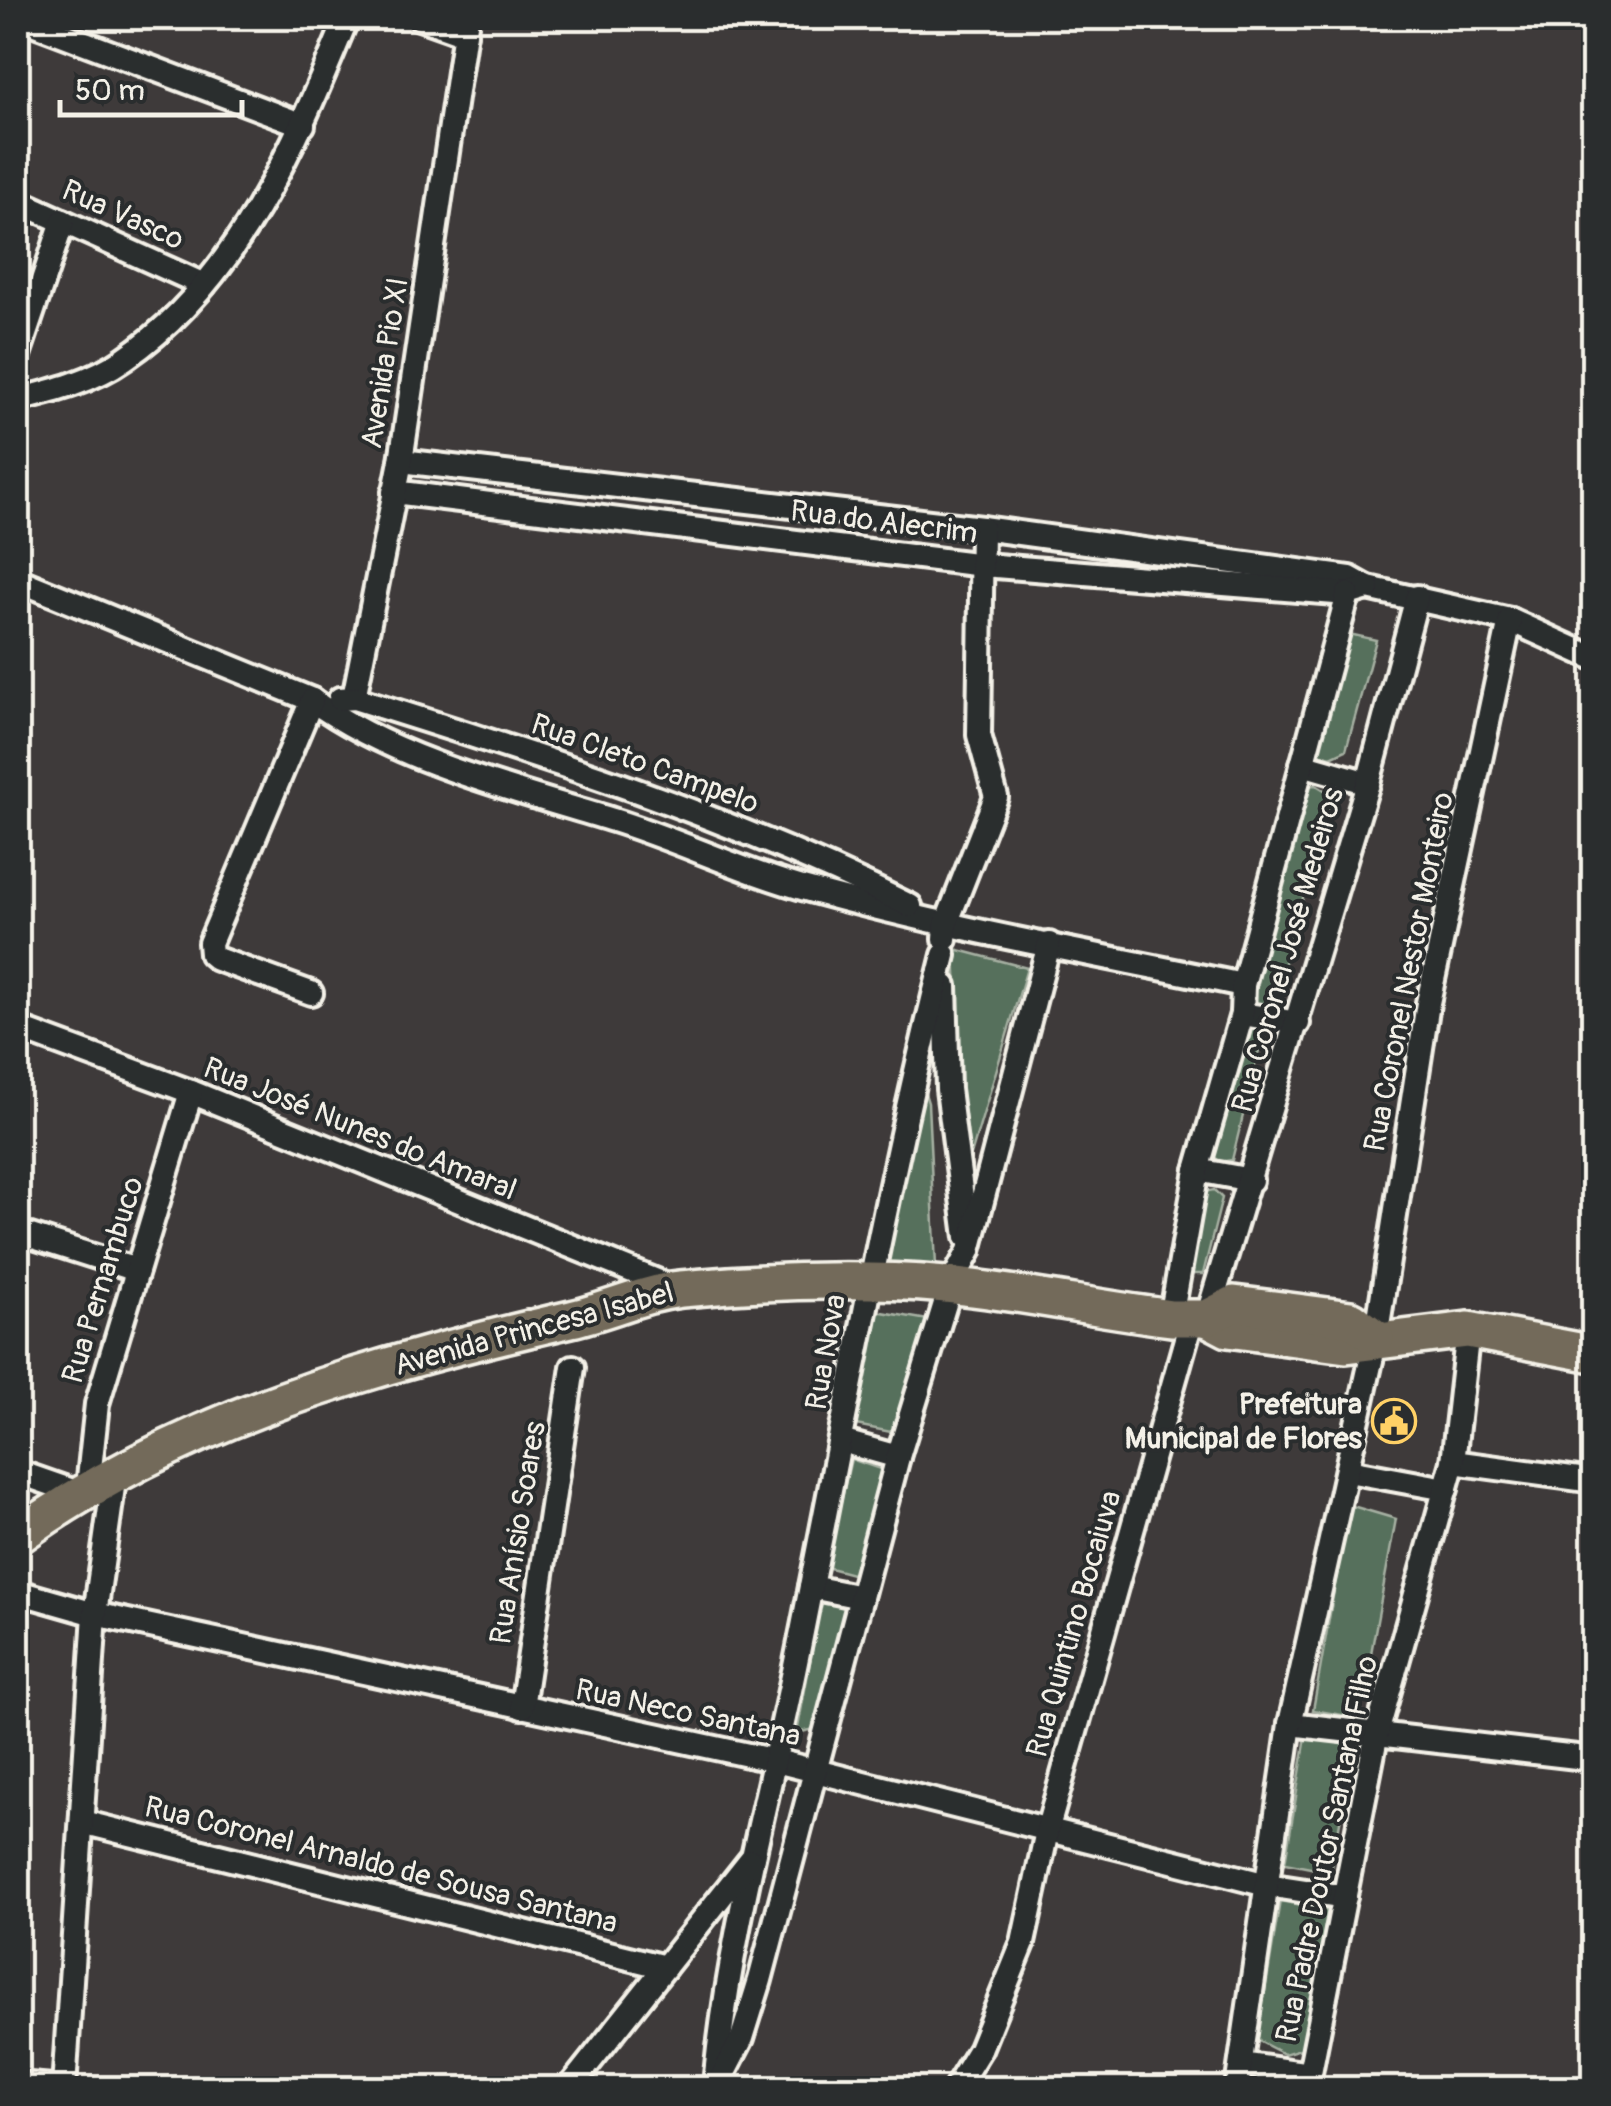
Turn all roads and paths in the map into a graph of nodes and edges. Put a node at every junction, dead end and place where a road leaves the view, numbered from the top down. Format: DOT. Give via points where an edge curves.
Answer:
graph roads {
  1 [pos="19,18"];
  2 [pos="347,18"];
  3 [pos="420,18"];
  4 [pos="466,26"];
  5 [pos="303,125"];
  6 [pos="18,201"];
  7 [pos="64,221"];
  8 [pos="204,285"];
  9 [pos="18,355"];
  10 [pos="18,400"];
  11 [pos="401,461"];
  12 [pos="650,490"];
  13 [pos="394,492"];
  14 [pos="650,525"];
  15 [pos="982,528"];
  16 [pos="984,564"];
  17 [pos="18,580"];
  18 [pos="1358,591"];
  19 [pos="1417,597"];
  20 [pos="1510,620"];
  21 [pos="1592,664"];
  22 [pos="354,698"];
  23 [pos="312,700"];
  24 [pos="1302,764"];
  25 [pos="1368,782"];
  26 [pos="946,924"];
  27 [pos="1049,944"];
  28 [pos="944,955"];
  29 [pos="1243,985"];
  30 [pos="311,994"];
  31 [pos="1242,1014"];
  32 [pos="1298,1022"];
  33 [pos="18,1028"];
  34 [pos="191,1092"];
  35 [pos="1197,1170"];
  36 [pos="1251,1180"];
  37 [pos="18,1232"];
  38 [pos="969,1251"];
  39 [pos="137,1270"];
  40 [pos="869,1280"];
  41 [pos="951,1284"];
  42 [pos="677,1290"];
  43 [pos="1190,1318"];
  44 [pos="1468,1330"];
  45 [pos="1376,1338"];
  46 [pos="1594,1354"];
  47 [pos="573,1367"];
  48 [pos="840,1441"];
  49 [pos="898,1457"];
  50 [pos="1453,1462"];
  51 [pos="1348,1471"];
  52 [pos="18,1472"];
  53 [pos="1594,1481"];
  54 [pos="93,1485"];
  55 [pos="1446,1489"];
  56 [pos="18,1536"];
  57 [pos="811,1587"];
  58 [pos="18,1592"];
  59 [pos="861,1597"];
  60 [pos="95,1614"];
  61 [pos="522,1708"];
  62 [pos="1290,1724"];
  63 [pos="1376,1737"];
  64 [pos="1594,1759"];
  65 [pos="776,1761"];
  66 [pos="812,1771"];
  67 [pos="82,1822"];
  68 [pos="1047,1831"];
  69 [pos="755,1854"];
  70 [pos="1267,1884"];
  71 [pos="1344,1898"];
  72 [pos="743,1910"];
  73 [pos="776,1916"];
  74 [pos="664,1967"];
  75 [pos="729,1975"];
  76 [pos="760,1980"];
  77 [pos="1241,2064"];
  78 [pos="1309,2081"];
  79 [pos="18,2084"];
  80 [pos="64,2088"];
  81 [pos="569,2088"];
  82 [pos="715,2088"];
  83 [pos="956,2088"];
  84 [pos="1238,2088"];
  1 -- 5 [label="street"];
  2 -- 5 [label="street"];
  3 -- 4 [label="street"];
  4 -- 11 [label="street, Avenida Pio XI"];
  5 -- 8 [label="street"];
  6 -- 7 [label="street, Rua Vasco"];
  7 -- 8 [label="street, Rua Vasco"];
  7 -- 9 [label="street"];
  8 -- 10 [label="street" via="122,361"];
  11 -- 12 [label="street, Rua do Alecrim"];
  11 -- 13 [label="street, Avenida Pio XI"];
  12 -- 14 [label="street"];
  12 -- 15 [label="street, Rua do Alecrim"];
  13 -- 14 [label="street, Rua do Alecrim"];
  13 -- 22 [label="street, Avenida Pio XI"];
  14 -- 16 [label="street, Rua do Alecrim"];
  15 -- 16 [label="street, Rua Nova"];
  15 -- 18 [label="street, Rua do Alecrim" via="1350,578"];
  16 -- 18 [label="street, Rua do Alecrim"];
  16 -- 26 [label="street, Rua Nova" via="979,735 996,798"];
  17 -- 23 [label="street, Rua Cleto Campelo"];
  18 -- 19 [label="street, Rua do Alecrim"];
  18 -- 24 [label="street, Rua Coronel José Medeiros"];
  19 -- 20 [label="street, Rua do Alecrim"];
  19 -- 25 [label="street, Rua Coronel José Medeiros"];
  20 -- 21 [label="street, Rua do Alecrim"];
  20 -- 45 [label="street, Rua Coronel Nestor Monteiro" via="1428,1003"];
  22 -- 23 [label="street, Rua Cleto Campelo"];
  22 -- 26 [label="street, Rua Cleto Campelo" via="540,756 817,859"];
  23 -- 26 [label="street, Rua Cleto Campelo" via="347,726 502,786 809,890"];
  23 -- 30 [label="street" via="210,943 217,958"];
  24 -- 25 [label="street"];
  24 -- 29 [label="street, Rua Coronel José Medeiros"];
  25 -- 32 [label="street, Rua Coronel José Medeiros"];
  26 -- 27 [label="street, Rua Cleto Campelo"];
  26 -- 28 [label="street, Rua Nova"];
  27 -- 29 [label="street, Rua Cleto Campelo"];
  27 -- 38 [label="street"];
  28 -- 38 [label="street, Rua Nova" via="948,1089"];
  28 -- 40 [label="street, Rua Nova"];
  29 -- 31 [label="street, Rua Coronel José Medeiros"];
  31 -- 32 [label="street"];
  31 -- 35 [label="street, Rua Coronel José Medeiros"];
  32 -- 36 [label="street, Rua Coronel José Medeiros"];
  33 -- 34 [label="street, Rua José Nunes do Amaral"];
  34 -- 39 [label="street, Rua Pernambuco"];
  34 -- 42 [label="street, Rua José Nunes do Amaral"];
  35 -- 36 [label="street"];
  35 -- 43 [label="street, Rua Coronel José Medeiros"];
  36 -- 43 [label="street, Rua Coronel José Medeiros"];
  37 -- 39 [label="street"];
  38 -- 41 [label="street"];
  39 -- 54 [label="street, Rua Pernambuco" via="97,1404"];
  40 -- 41 [label="main road, Avenida Princesa Isabel"];
  40 -- 42 [label="main road, Avenida Princesa Isabel"];
  40 -- 48 [label="street, Rua Nova"];
  41 -- 43 [label="main road, Avenida Princesa Isabel"];
  41 -- 49 [label="street"];
  42 -- 54 [label="main road, Avenida Princesa Isabel" via="452,1346 285,1398"];
  43 -- 45 [label="main road, Avenida Princesa Isabel" via="1346,1345"];
  43 -- 68 [label="street, Rua Quintino Bocaiuva"];
  44 -- 45 [label="main road, Avenida Princesa Isabel"];
  44 -- 46 [label="main road, Avenida Princesa Isabel"];
  44 -- 50 [label="street, Rua Padre Doutor Santana Filho"];
  45 -- 51 [label="street, Rua Padre Doutor Santana Filho"];
  47 -- 61 [label="street, Rua Anísio Soares"];
  48 -- 49 [label="street"];
  48 -- 57 [label="street, Rua Nova"];
  49 -- 59 [label="street"];
  50 -- 53 [label="street"];
  50 -- 55 [label="street, Rua Padre Doutor Santana Filho"];
  51 -- 55 [label="street"];
  51 -- 62 [label="street, Rua Padre Doutor Santana Filho"];
  52 -- 54 [label="street"];
  54 -- 56 [label="main road, Avenida Princesa Isabel"];
  54 -- 60 [label="street, Rua Pernambuco"];
  55 -- 63 [label="street, Rua Padre Doutor Santana Filho"];
  57 -- 59 [label="street"];
  57 -- 65 [label="street, Rua Nova"];
  58 -- 60 [label="street, Rua Neco Santana"];
  59 -- 66 [label="street"];
  60 -- 61 [label="street, Rua Neco Santana"];
  60 -- 67 [label="street, Rua Pernambuco"];
  61 -- 65 [label="street, Rua Neco Santana"];
  62 -- 63 [label="street"];
  62 -- 70 [label="street, Rua Padre Doutor Santana Filho"];
  63 -- 64 [label="street"];
  63 -- 71 [label="street, Rua Padre Doutor Santana Filho"];
  65 -- 66 [label="street, Rua Neco Santana"];
  65 -- 69 [label="street, Rua Nova"];
  66 -- 68 [label="street, Rua Neco Santana"];
  66 -- 73 [label="street"];
  67 -- 74 [label="street, Rua Coronel Arnaldo de Sousa Santana"];
  67 -- 80 [label="street, Rua Pernambuco"];
  68 -- 70 [label="street, Rua Neco Santana"];
  68 -- 83 [label="street, Rua Quintino Bocaiuva" via="1023,1943 980,2048"];
  69 -- 72 [label="street, Rua Nova"];
  69 -- 74 [label="street"];
  70 -- 71 [label="street, Rua Neco Santana"];
  70 -- 77 [label="street, Rua Padre Doutor Santana Filho"];
  71 -- 78 [label="street, Rua Padre Doutor Santana Filho"];
  72 -- 73 [label="street"];
  72 -- 75 [label="street, Rua Nova"];
  73 -- 76 [label="street"];
  74 -- 81 [label="street"];
  75 -- 76 [label="street"];
  75 -- 82 [label="street, Rua Nova"];
  76 -- 82 [label="street" via="742,2038"];
  77 -- 78 [label="street"];
  77 -- 84 [label="street, Rua Padre Doutor Santana Filho"];
  79 -- 80 [label="street"];
}
